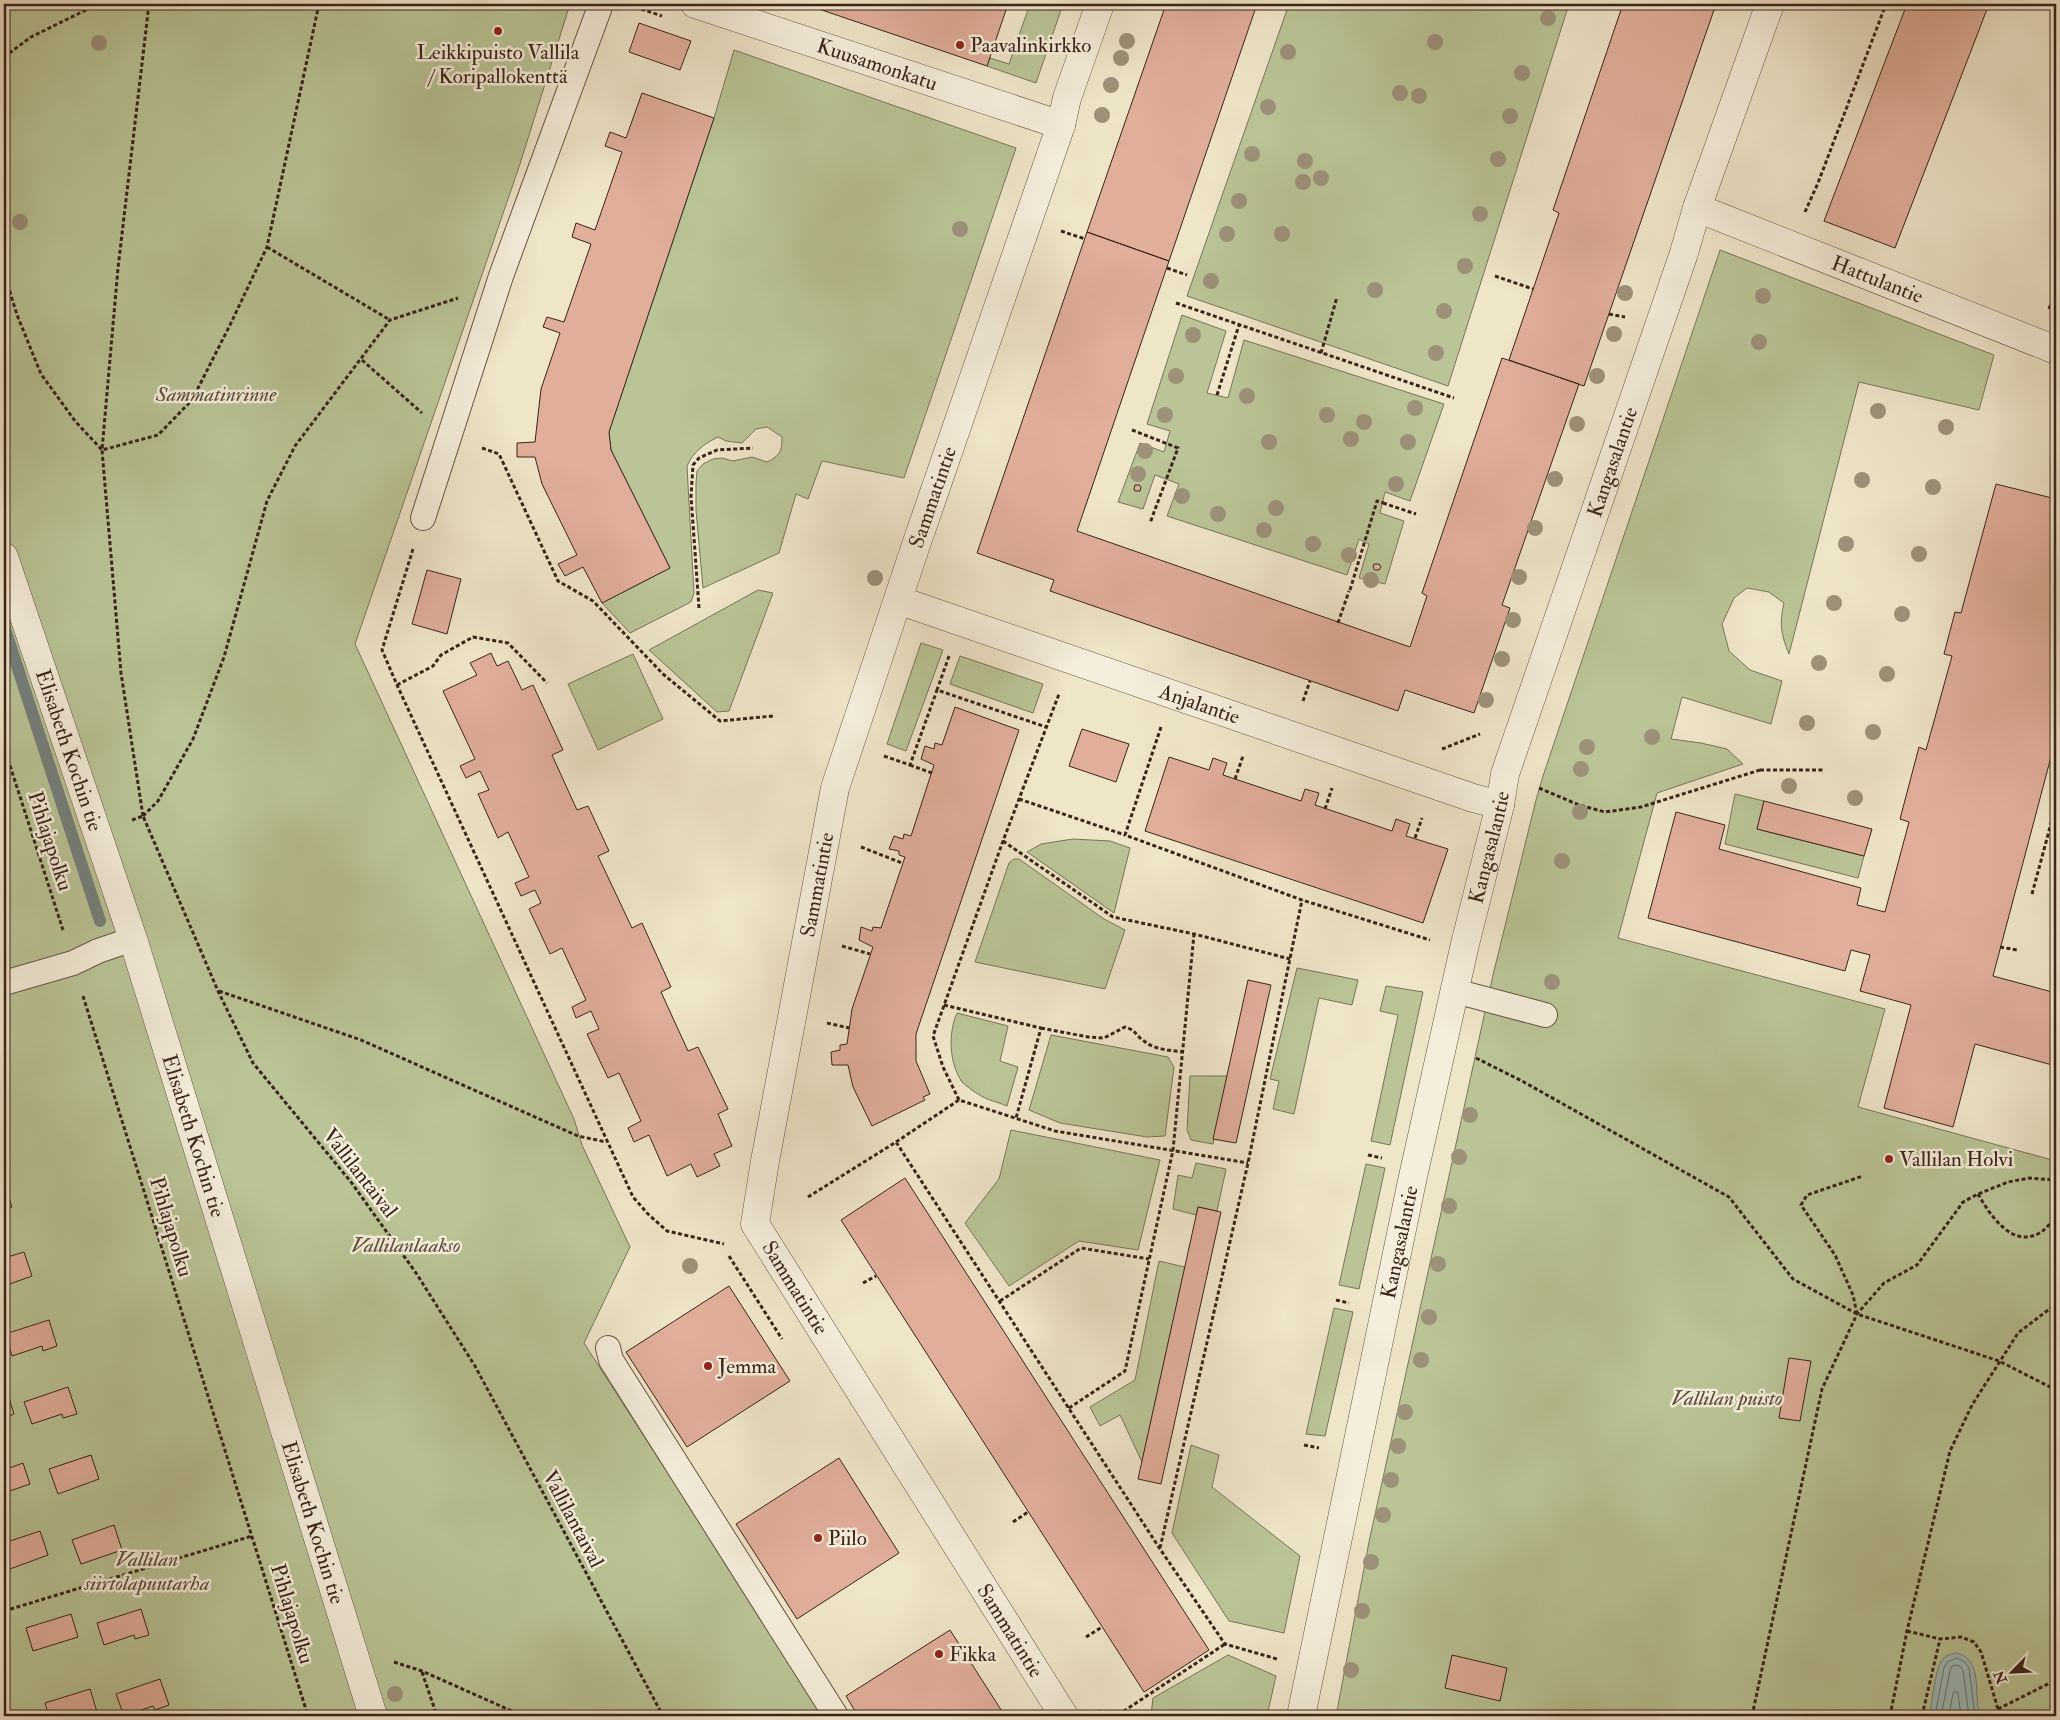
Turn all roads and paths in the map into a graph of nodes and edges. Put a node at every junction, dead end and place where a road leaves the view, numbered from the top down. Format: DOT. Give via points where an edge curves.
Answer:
graph roads {
  1 [pos="98,4"];
  2 [pos="148,4"];
  3 [pos="319,4"];
  4 [pos="601,4"];
  5 [pos="695,4"];
  6 [pos="1100,4"];
  7 [pos="1770,4"];
  8 [pos="1886,4"];
  9 [pos="4,57"];
  10 [pos="1061,124"];
  11 [pos="1809,204"];
  12 [pos="1697,208"];
  13 [pos="1058,230"];
  14 [pos="1085,239"];
  15 [pos="267,247"];
  16 [pos="1167,268"];
  17 [pos="4,272"];
  18 [pos="1186,275"];
  19 [pos="501,276"];
  20 [pos="1495,276"];
  21 [pos="1533,289"];
  22 [pos="2056,291"];
  23 [pos="1338,297"];
  24 [pos="2052,302"];
  25 [pos="1176,303"];
  26 [pos="1609,314"];
  27 [pos="1633,318"];
  28 [pos="390,320"];
  29 [pos="1239,325"];
  30 [pos="2056,350"];
  31 [pos="1321,353"];
  32 [pos="362,360"];
  33 [pos="1217,396"];
  34 [pos="1454,398"];
  35 [pos="1132,430"];
  36 [pos="450,438"];
  37 [pos="753,448"];
  38 [pos="102,450"];
  39 [pos="1416,514"];
  40 [pos="422,518"];
  41 [pos="1150,523"];
  42 [pos="4,557"];
  43 [pos="898,600"];
  44 [pos="699,608"];
  45 [pos="1338,623"];
  46 [pos="950,655"];
  47 [pos="547,683"];
  48 [pos="397,685"];
  49 [pos="1061,687"];
  50 [pos="937,690"];
  51 [pos="773,716"];
  52 [pos="1162,722"];
  53 [pos="1046,727"];
  54 [pos="1482,733"];
  55 [pos="4,747"];
  56 [pos="1246,749"];
  57 [pos="1437,750"];
  58 [pos="878,754"];
  59 [pos="910,765"];
  60 [pos="1824,770"];
  61 [pos="932,773"];
  62 [pos="1235,779"];
  63 [pos="1531,784"];
  64 [pos="1333,787"];
  65 [pos="1019,799"];
  66 [pos="1500,805"];
  67 [pos="2056,805"];
  68 [pos="1325,809"];
  69 [pos="143,816"];
  70 [pos="1423,816"];
  71 [pos="98,832"];
  72 [pos="1125,835"];
  73 [pos="1415,838"];
  74 [pos="1003,841"];
  75 [pos="854,844"];
  76 [pos="902,863"];
  77 [pos="2032,894"];
  78 [pos="1302,900"];
  79 [pos="1194,934"];
  80 [pos="134,939"];
  81 [pos="1433,941"];
  82 [pos="834,943"];
  83 [pos="2000,947"];
  84 [pos="2017,950"];
  85 [pos="870,954"];
  86 [pos="1290,959"];
  87 [pos="73,963"];
  88 [pos="4,984"];
  89 [pos="218,991"];
  90 [pos="1455,991"];
  91 [pos="944,1006"];
  92 [pos="1545,1015"];
  93 [pos="819,1022"];
  94 [pos="849,1028"];
  95 [pos="1041,1028"];
  96 [pos="1183,1052"];
  97 [pos="1468,1054"];
  98 [pos="959,1100"];
  99 [pos="1016,1118"];
  100 [pos="607,1142"];
  101 [pos="896,1142"];
  102 [pos="1173,1150"];
  103 [pos="1248,1163"];
  104 [pos="1863,1176"];
  105 [pos="2056,1180"];
  106 [pos="1978,1194"];
  107 [pos="808,1197"];
  108 [pos="2056,1212"];
  109 [pos="767,1245"];
  110 [pos="1149,1259"];
  111 [pos="876,1276"];
  112 [pos="863,1283"];
  113 [pos="1000,1301"];
  114 [pos="2056,1304"];
  115 [pos="1857,1314"];
  116 [pos="608,1348"];
  117 [pos="1999,1360"];
  118 [pos="2056,1390"];
  119 [pos="1069,1408"];
  120 [pos="1028,1512"];
  121 [pos="1013,1522"];
  122 [pos="252,1536"];
  123 [pos="1160,1549"];
  124 [pos="4,1610"];
  125 [pos="1102,1627"];
  126 [pos="1907,1631"];
  127 [pos="1086,1636"];
  128 [pos="1940,1639"];
  129 [pos="1226,1644"];
  130 [pos="351,1648"];
  131 [pos="1286,1661"];
  132 [pos="422,1671"];
  133 [pos="2056,1680"];
  134 [pos="1998,1709"];
  135 [pos="308,1716"];
  136 [pos="372,1716"];
  137 [pos="437,1716"];
  138 [pos="523,1716"];
  139 [pos="663,1716"];
  140 [pos="836,1716"];
  141 [pos="1064,1716"];
  142 [pos="1124,1716"];
  143 [pos="1301,1716"];
  144 [pos="1752,1716"];
  145 [pos="1890,1716"];
  146 [pos="1922,1716"];
  147 [pos="1949,1716"];
  148 [pos="2000,1716"];
  1 -- 9 [label="path" via="30,37"];
  2 -- 38 [label="path, Vallilantaival" via="118,268"];
  3 -- 15 [label="path"];
  4 -- 19 [label="lane"];
  5 -- 10 [label="street, Kuusamonkatu"];
  6 -- 10 [label="street, Sammatintie"];
  7 -- 12 [label="street, Kangasalantie"];
  8 -- 11 [label="path"];
  10 -- 43 [label="street, Sammatintie"];
  12 -- 30 [label="street, Hattulantie"];
  12 -- 66 [label="street, Kangasalantie" via="1505,774"];
  13 -- 14 [label="path"];
  15 -- 28 [label="path"];
  15 -- 38 [label="path" via="192,400 158,435"];
  16 -- 18 [label="path"];
  17 -- 38 [label="path" via="41,374 75,421"];
  19 -- 28 [label="path" via="453,300"];
  19 -- 36 [label="lane"];
  20 -- 21 [label="path"];
  22 -- 24 [label="path"];
  23 -- 31 [label="path"];
  25 -- 29 [label="path"];
  26 -- 27 [label="path"];
  28 -- 32 [label="path"];
  29 -- 31 [label="path"];
  29 -- 33 [label="path"];
  31 -- 34 [label="path"];
  32 -- 36 [label="path"];
  32 -- 69 [label="path" via="295,446 267,502 224,657 193,739 158,801"];
  35 -- 41 [label="path" via="1178,448"];
  36 -- 40 [label="lane"];
  36 -- 51 [label="path" via="499,454 558,581 593,601 663,674 720,721"];
  37 -- 44 [label="path" via="717,450 699,458 693,465 691,496"];
  38 -- 69 [label="path, Vallilantaival" via="121,673"];
  39 -- 45 [label="path" via="1377,501"];
  40 -- 48 [label="path" via="382,650"];
  42 -- 71 [label="street, Elisabeth Kochin tie"];
  43 -- 66 [label="street, Anjalantie"];
  43 -- 109 [label="street, Sammatintie" via="835,788 755,1224"];
  46 -- 50 [label="path"];
  47 -- 48 [label="path" via="508,644 474,637 441,655 434,666"];
  48 -- 100 [label="path"];
  49 -- 53 [label="path"];
  50 -- 53 [label="path"];
  50 -- 59 [label="path"];
  52 -- 72 [label="path"];
  53 -- 65 [label="path"];
  54 -- 57 [label="path"];
  55 -- 87 [label="path, Pihlajapolku"];
  56 -- 62 [label="path"];
  58 -- 59 [label="path"];
  59 -- 61 [label="path"];
  60 -- 63 [label="path" via="1760,770 1641,807 1605,812 1579,805"];
  64 -- 68 [label="path"];
  65 -- 72 [label="path"];
  65 -- 74 [label="path"];
  66 -- 90 [label="street, Kangasalantie"];
  67 -- 77 [label="path"];
  69 -- 71 [label="path"];
  69 -- 89 [label="path, Vallilantaival"];
  70 -- 73 [label="path"];
  71 -- 80 [label="street, Elisabeth Kochin tie"];
  72 -- 78 [label="path"];
  74 -- 79 [label="path" via="1113,917"];
  74 -- 91 [label="path"];
  75 -- 76 [label="path"];
  78 -- 81 [label="path"];
  78 -- 86 [label="path"];
  79 -- 86 [label="path"];
  79 -- 96 [label="path"];
  80 -- 87 [label="lane"];
  80 -- 130 [label="street, Elisabeth Kochin tie"];
  82 -- 85 [label="path"];
  83 -- 84 [label="path"];
  86 -- 103 [label="path"];
  87 -- 88 [label="lane"];
  87 -- 122 [label="path, Pihlajapolku"];
  89 -- 100 [label="path" via="361,1040 578,1136"];
  89 -- 139 [label="path, Vallilantaival" via="253,1063 351,1182 416,1273 475,1366"];
  90 -- 92 [label="lane"];
  90 -- 143 [label="street, Kangasalantie" via="1412,1181"];
  91 -- 95 [label="path"];
  91 -- 98 [label="path" via="933,1036"];
  93 -- 94 [label="path"];
  95 -- 96 [label="path" via="1104,1038 1125,1027 1133,1029 1152,1046"];
  95 -- 99 [label="path"];
  96 -- 102 [label="path"];
  97 -- 115 [label="path" via="1729,1197 1793,1279"];
  98 -- 99 [label="path"];
  98 -- 101 [label="path"];
  99 -- 102 [label="path" via="1055,1131"];
  100 -- 109 [label="path" via="633,1197 667,1231 729,1246"];
  101 -- 107 [label="path"];
  101 -- 113 [label="path"];
  102 -- 103 [label="path"];
  102 -- 110 [label="path"];
  103 -- 123 [label="path"];
  104 -- 115 [label="path" via="1807,1195 1801,1205 1835,1254 1853,1295"];
  105 -- 106 [label="path" via="2029,1178"];
  106 -- 108 [label="path" via="2005,1229 2019,1237 2031,1238 2040,1234 2050,1225"];
  106 -- 115 [label="path" via="1963,1202 1918,1265 1884,1283"];
  109 -- 141 [label="street, Sammatintie"];
  110 -- 113 [label="path" via="1081,1248"];
  110 -- 119 [label="path" via="1125,1370"];
  111 -- 112 [label="path"];
  113 -- 119 [label="path"];
  114 -- 117 [label="path" via="2018,1333"];
  115 -- 117 [label="path"];
  115 -- 144 [label="path" via="1822,1389"];
  116 -- 140 [label="lane" via="611,1360"];
  117 -- 118 [label="path"];
  117 -- 126 [label="path" via="1950,1451"];
  119 -- 123 [label="path"];
  120 -- 121 [label="path"];
  122 -- 124 [label="path"];
  122 -- 135 [label="path, Pihlajapolku"];
  123 -- 129 [label="path"];
  125 -- 127 [label="path"];
  126 -- 128 [label="path"];
  126 -- 145 [label="path"];
  128 -- 134 [label="path" via="1961,1637 1974,1642 1981,1652"];
  128 -- 146 [label="path"];
  129 -- 131 [label="path"];
  129 -- 142 [label="path" via="1118,1715"];
  130 -- 132 [label="path"];
  130 -- 136 [label="street, Elisabeth Kochin tie"];
  132 -- 137 [label="path"];
  132 -- 138 [label="path"];
  133 -- 134 [label="path"];
  134 -- 148 [label="path"];
  146 -- 147 [label="path"];
}
